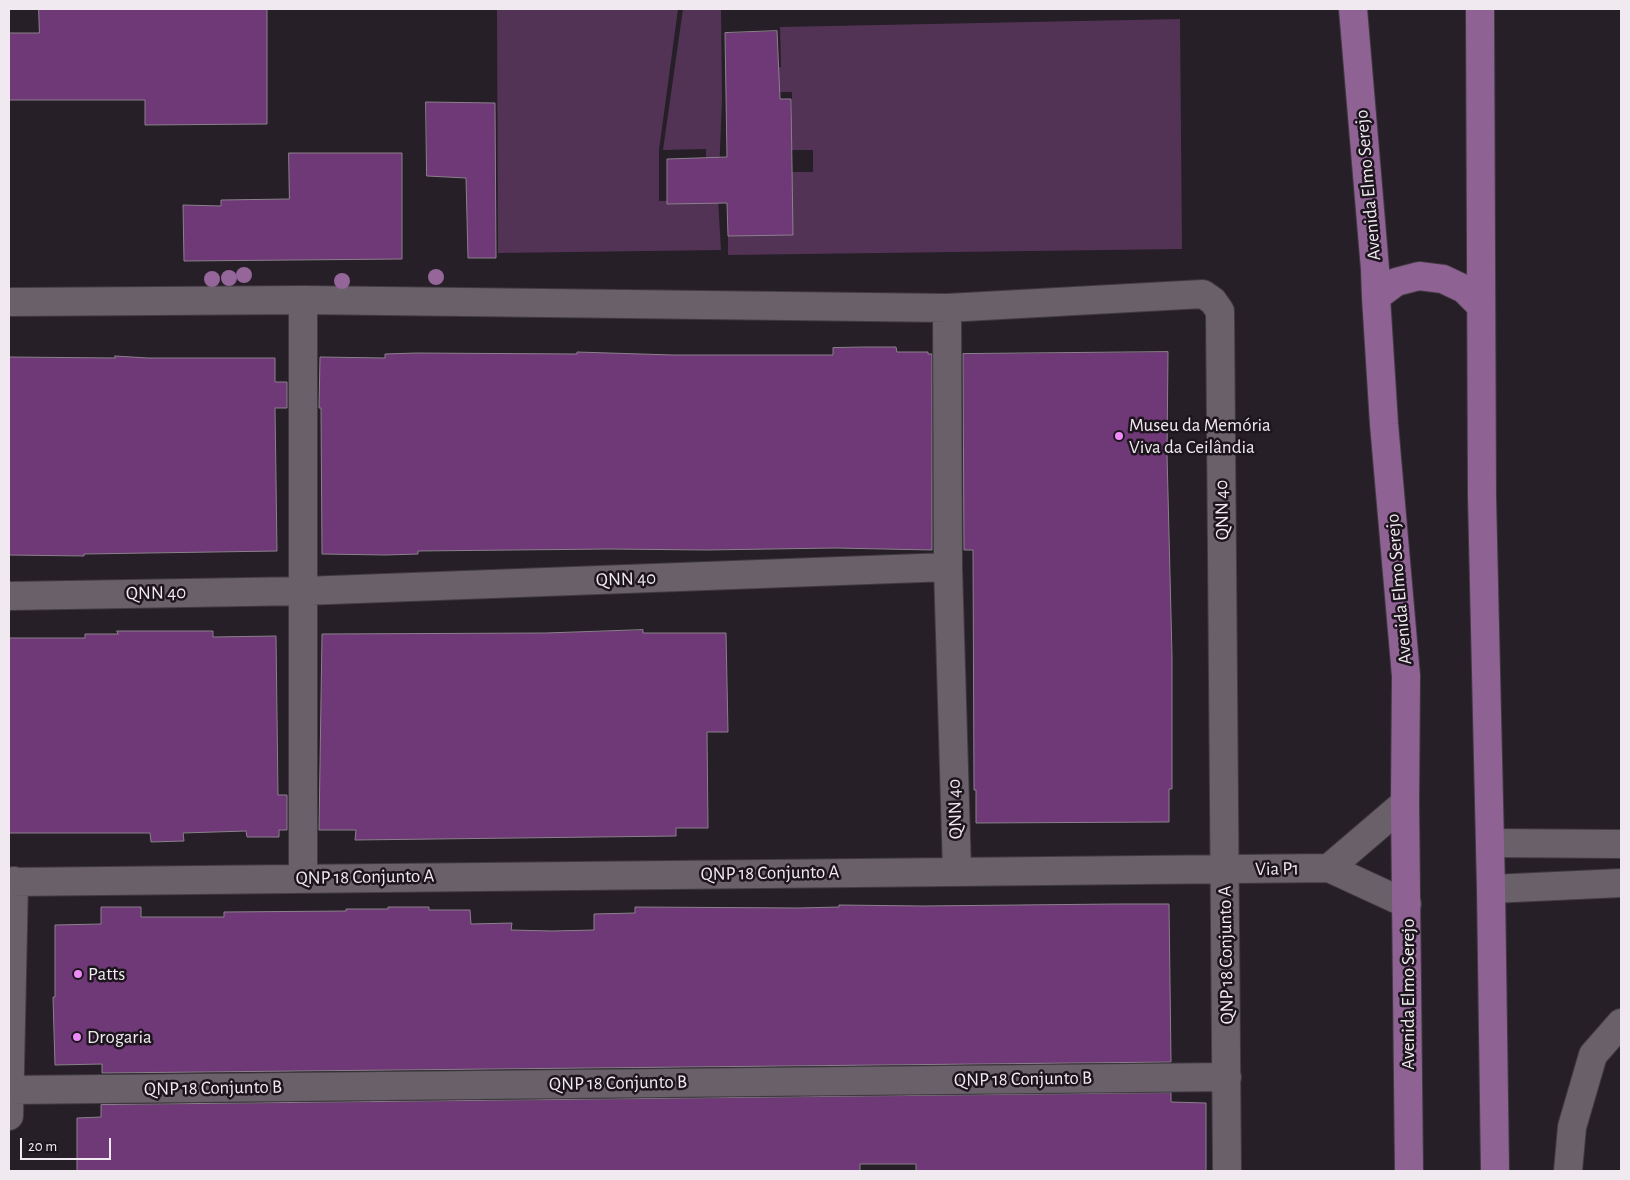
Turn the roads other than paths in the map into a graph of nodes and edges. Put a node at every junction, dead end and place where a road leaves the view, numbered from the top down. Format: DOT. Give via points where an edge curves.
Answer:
graph roads {
  1 [pos="1353,9"];
  2 [pos="1480,9"];
  3 [pos="1376,297"];
  4 [pos="303,300"];
  5 [pos="9,302"];
  6 [pos="1481,306"];
  7 [pos="947,308"];
  8 [pos="948,567"];
  9 [pos="304,591"];
  10 [pos="9,596"];
  11 [pos="1405,803"];
  12 [pos="1490,843"];
  13 [pos="1621,844"];
  14 [pos="1329,868"];
  15 [pos="1225,869"];
  16 [pos="957,871"];
  17 [pos="303,878"];
  18 [pos="11,882"];
  19 [pos="1621,883"];
  20 [pos="1491,889"];
  21 [pos="1407,904"];
  22 [pos="10,995"];
  23 [pos="1621,1023"];
  24 [pos="1227,1077"];
  25 [pos="9,1090"];
  26 [pos="9,1116"];
  27 [pos="1227,1171"];
  28 [pos="1409,1171"];
  29 [pos="1495,1171"];
  30 [pos="1568,1171"];
  1 -- 3 [label="main road, Avenida Elmo Serejo"];
  2 -- 6 [label="main road"];
  3 -- 6 [label="main road" via="1396,282 1420,276 1443,279 1464,289"];
  3 -- 11 [label="main road, Avenida Elmo Serejo" via="1406,676"];
  4 -- 5 [label="street, QNN 40"];
  4 -- 7 [label="street, QNN 40"];
  4 -- 9 [label="street"];
  6 -- 12 [label="main road"];
  7 -- 8 [label="street, QNN 40"];
  7 -- 15 [label="street, QNN 40" via="1203,294 1220,311"];
  8 -- 9 [label="street, QNN 40"];
  8 -- 16 [label="street, QNN 40"];
  9 -- 10 [label="street, QNN 40"];
  9 -- 17 [label="street"];
  11 -- 14 [label="street"];
  11 -- 21 [label="main road, Avenida Elmo Serejo"];
  12 -- 13 [label="street"];
  12 -- 20 [label="main road"];
  14 -- 15 [label="street, Via P1"];
  14 -- 21 [label="street, Via P1"];
  15 -- 16 [label="street, QNP 18 Conjunto A"];
  15 -- 24 [label="street, QNP 18 Conjunto A"];
  16 -- 17 [label="street, QNP 18 Conjunto A"];
  17 -- 18 [label="street, QNP 18 Conjunto A"];
  18 -- 22 [label="street"];
  19 -- 20 [label="street"];
  20 -- 29 [label="main road"];
  21 -- 28 [label="main road, Avenida Elmo Serejo"];
  22 -- 25 [label="street"];
  23 -- 30 [label="street" via="1592,1055 1572,1127"];
  24 -- 25 [label="street, QNP 18 Conjunto B"];
  24 -- 27 [label="street, QNP 18 Conjunto A"];
  25 -- 26 [label="street"];
}
